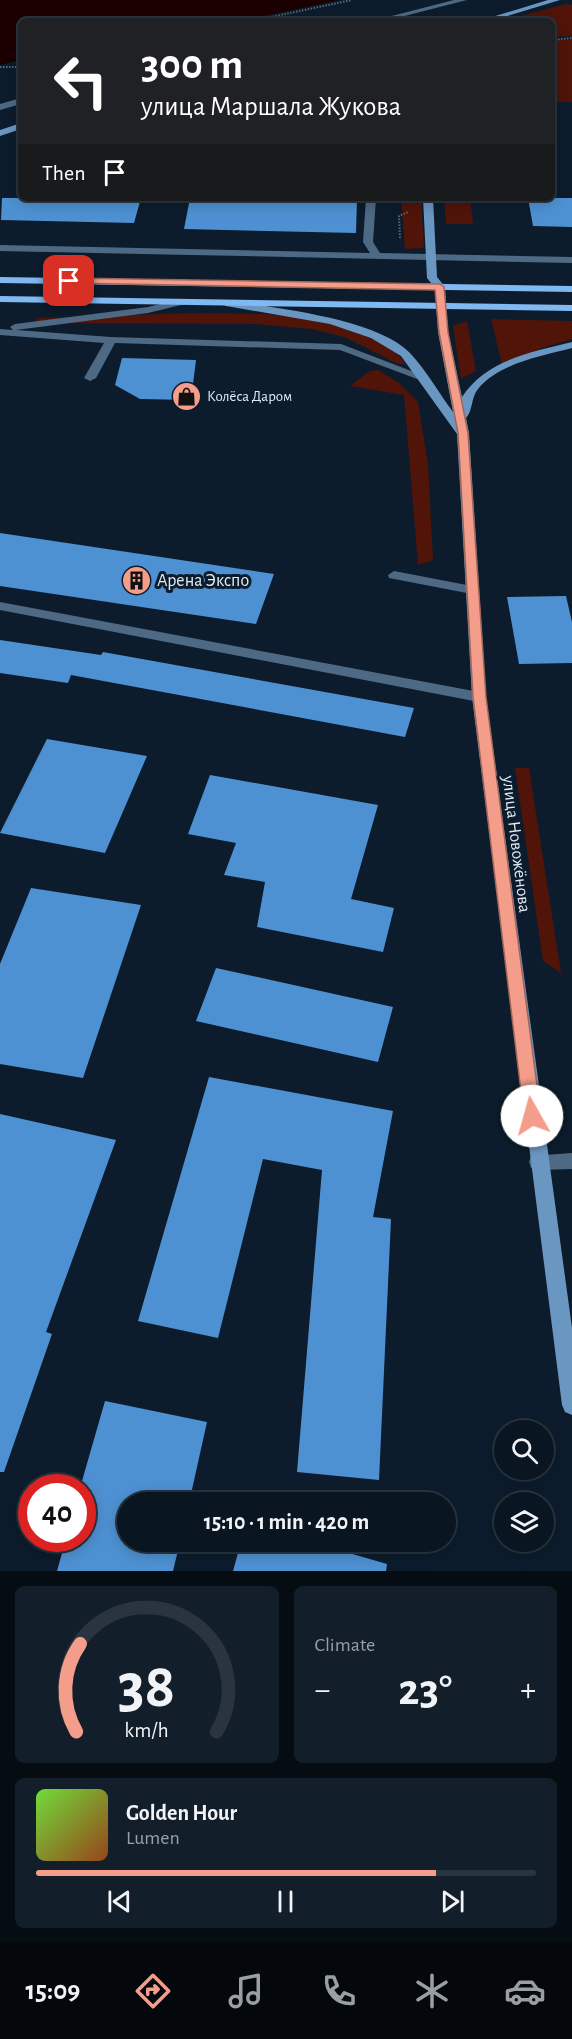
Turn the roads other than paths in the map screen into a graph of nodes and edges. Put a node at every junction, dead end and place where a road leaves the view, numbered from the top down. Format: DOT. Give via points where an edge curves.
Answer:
graph roads {
  1 [pos="463,0"];
  2 [pos="556,0"];
  3 [pos="388,18"];
  4 [pos="493,18"];
  5 [pos="18,102"];
  6 [pos="0,107"];
  7 [pos="18,127"];
  8 [pos="0,133"];
  9 [pos="371,201"];
  10 [pos="428,201"];
  11 [pos="0,248"];
  12 [pos="377,257"];
  13 [pos="430,259"];
  14 [pos="572,260"];
  15 [pos="0,280"];
  16 [pos="440,287"];
  17 [pos="572,289"];
  18 [pos="0,299"];
  19 [pos="181,302"];
  20 [pos="226,303"];
  21 [pos="442,306"];
  22 [pos="572,308"];
  23 [pos="0,330"];
  24 [pos="111,340"];
  25 [pos="572,345"];
  26 [pos="421,377"];
  27 [pos="90,378"];
  28 [pos="463,433"];
  29 [pos="394,575"];
  30 [pos="472,590"];
  31 [pos="0,606"];
  32 [pos="479,697"];
  33 [pos="572,1161"];
  34 [pos="538,1162"];
  35 [pos="572,1406"];
  1 -- 3 [label="street"];
  2 -- 4 [label="street"];
  5 -- 6 [label="street"];
  7 -- 8 [label="street"];
  9 -- 12 [label="street" via="368,242"];
  10 -- 13 [label="street, улица Новожёнова"];
  11 -- 12 [label="street"];
  12 -- 13 [label="street"];
  13 -- 14 [label="street"];
  13 -- 16 [label="street, улица Новожёнова" via="432,278"];
  15 -- 16 [label="main road"];
  16 -- 17 [label="main road"];
  16 -- 21 [label="street, улица Новожёнова"];
  18 -- 19 [label="main road"];
  19 -- 20 [label="main road"];
  19 -- 23 [label="street"];
  20 -- 21 [label="main road"];
  20 -- 26 [label="street" via="332,321 375,336 405,354"];
  21 -- 22 [label="main road"];
  21 -- 28 [label="street, улица Новожёнова" via="443,332"];
  23 -- 24 [label="street"];
  24 -- 26 [label="street" via="341,347"];
  24 -- 27 [label="street"];
  25 -- 28 [label="street" via="494,371 471,387 463,404"];
  26 -- 28 [label="street"];
  28 -- 30 [label="street, улица Новожёнова"];
  29 -- 30 [label="street"];
  30 -- 32 [label="street, улица Новожёнова"];
  31 -- 32 [label="street"];
  32 -- 34 [label="street, улица Новожёнова"];
  33 -- 34 [label="street"];
  34 -- 35 [label="street, улица Новожёнова"];
}
